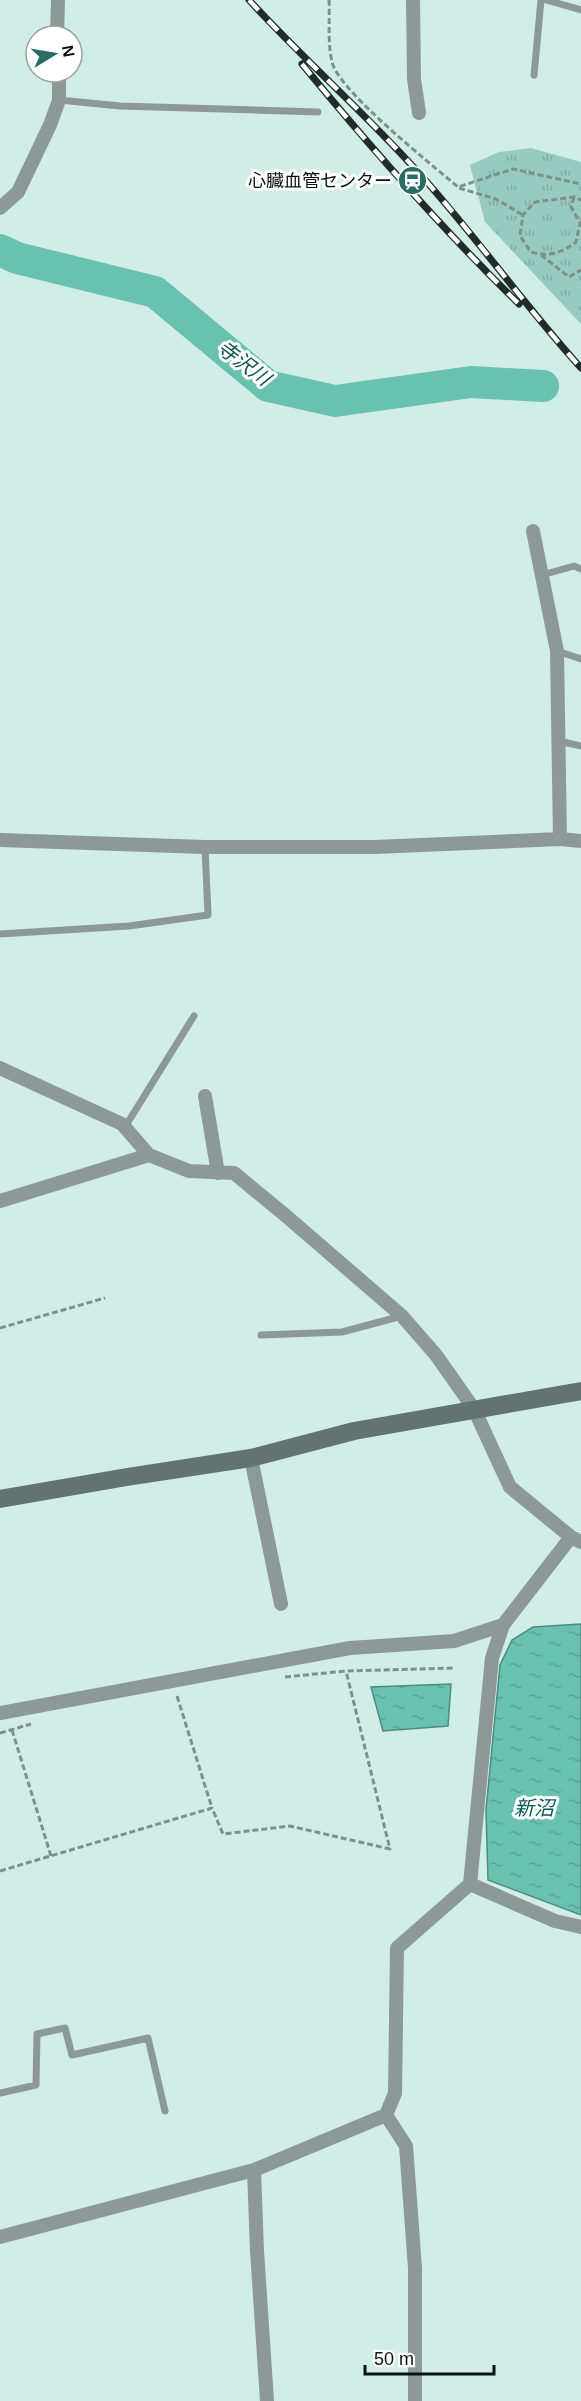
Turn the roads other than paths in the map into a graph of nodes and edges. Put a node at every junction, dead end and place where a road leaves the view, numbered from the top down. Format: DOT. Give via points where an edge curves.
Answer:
graph roads {
  1 [pos="58,0"];
  2 [pos="413,0"];
  3 [pos="541,0"];
  4 [pos="546,0"];
  5 [pos="581,10"];
  6 [pos="57,24"];
  7 [pos="534,75"];
  8 [pos="59,84"];
  9 [pos="58,100"];
  10 [pos="318,112"];
  11 [pos="419,113"];
  12 [pos="0,208"];
  13 [pos="533,531"];
  14 [pos="581,569"];
  15 [pos="542,575"];
  16 [pos="557,651"];
  17 [pos="581,659"];
  18 [pos="559,741"];
  19 [pos="581,746"];
  20 [pos="560,838"];
  21 [pos="0,840"];
  22 [pos="581,841"];
  23 [pos="205,847"];
  24 [pos="0,934"];
  25 [pos="194,1016"];
  26 [pos="0,1068"];
  27 [pos="205,1096"];
  28 [pos="125,1127"];
  29 [pos="149,1155"];
  30 [pos="218,1173"];
  31 [pos="0,1201"];
  32 [pos="402,1316"];
  33 [pos="261,1335"];
  34 [pos="581,1392"];
  35 [pos="474,1408"];
  36 [pos="251,1458"];
  37 [pos="0,1499"];
  38 [pos="576,1540"];
  39 [pos="281,1604"];
  40 [pos="503,1625"];
  41 [pos="0,1713"];
  42 [pos="470,1884"];
  43 [pos="581,1927"];
  44 [pos="0,2093"];
  45 [pos="165,2111"];
  46 [pos="386,2115"];
  47 [pos="254,2170"];
  48 [pos="0,2237"];
  49 [pos="267,2401"];
  50 [pos="415,2401"];
  1 -- 6 [label="street"];
  2 -- 11 [label="street" via="414,79"];
  3 -- 7 [label="lane"];
  4 -- 5 [label="lane"];
  8 -- 9 [label="street"];
  9 -- 10 [label="lane" via="120,106"];
  9 -- 12 [label="street" via="18,192"];
  13 -- 15 [label="street"];
  14 -- 15 [label="lane" via="574,566"];
  15 -- 16 [label="street"];
  16 -- 17 [label="lane"];
  16 -- 18 [label="street"];
  18 -- 19 [label="lane"];
  18 -- 20 [label="street"];
  20 -- 22 [label="street"];
  20 -- 23 [label="street" via="375,847"];
  21 -- 23 [label="street"];
  23 -- 24 [label="lane" via="208,915 129,927"];
  25 -- 28 [label="lane"];
  26 -- 28 [label="street"];
  27 -- 30 [label="street"];
  28 -- 29 [label="street"];
  29 -- 30 [label="street" via="189,1171"];
  29 -- 31 [label="street"];
  30 -- 32 [label="street" via="234,1173"];
  32 -- 33 [label="lane" via="342,1332"];
  32 -- 35 [label="street" via="436,1354"];
  34 -- 35 [label="street"];
  35 -- 36 [label="street" via="354,1431"];
  35 -- 38 [label="street" via="510,1487"];
  36 -- 37 [label="street"];
  36 -- 39 [label="street"];
  38 -- 40 [label="street"];
  40 -- 41 [label="street" via="454,1641 350,1648"];
  40 -- 42 [label="street" via="492,1658"];
  42 -- 43 [label="street"];
  42 -- 46 [label="street" via="397,1948 395,2092"];
  44 -- 45 [label="lane" via="36,2085 37,2034 65,2028 72,2055 148,2038"];
  46 -- 47 [label="street"];
  46 -- 50 [label="street" via="406,2146 415,2268"];
  47 -- 48 [label="street"];
  47 -- 49 [label="street"];
}
